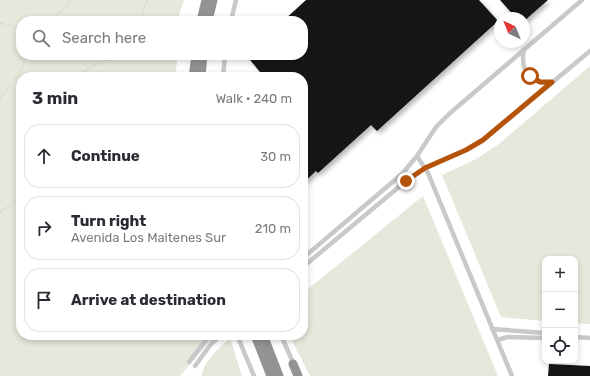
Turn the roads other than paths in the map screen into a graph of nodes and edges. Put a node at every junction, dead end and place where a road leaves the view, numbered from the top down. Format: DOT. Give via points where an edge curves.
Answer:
graph roads {
  1 [pos="206,0"];
  2 [pos="213,0"];
  3 [pos="236,0"];
  4 [pos="582,0"];
  5 [pos="202,16"];
  6 [pos="209,16"];
  7 [pos="232,16"];
  8 [pos="524,49"];
  9 [pos="590,51"];
  10 [pos="196,60"];
  11 [pos="201,60"];
  12 [pos="225,60"];
  13 [pos="195,72"];
  14 [pos="197,72"];
  15 [pos="223,72"];
  16 [pos="552,82"];
  17 [pos="417,156"];
  18 [pos="425,168"];
  19 [pos="327,238"];
  20 [pos="331,244"];
  21 [pos="308,254"];
  22 [pos="308,264"];
  23 [pos="492,329"];
  24 [pos="542,333"];
  25 [pos="578,337"];
  26 [pos="542,338"];
  27 [pos="590,338"];
  28 [pos="206,340"];
  29 [pos="215,340"];
  30 [pos="239,340"];
  31 [pos="257,340"];
  32 [pos="265,340"];
  33 [pos="283,340"];
  34 [pos="497,340"];
  35 [pos="189,362"];
  36 [pos="293,364"];
  37 [pos="195,366"];
  38 [pos="254,376"];
  39 [pos="272,376"];
  40 [pos="279,376"];
  41 [pos="299,376"];
  42 [pos="512,376"];
  1 -- 5 [label="highway"];
  2 -- 6 [label="highway"];
  3 -- 7 [label="street"];
  4 -- 8 [label="street"];
  8 -- 16 [label="street" via="523,63 527,73 536,81"];
  8 -- 17 [label="street" via="441,121"];
  9 -- 16 [label="street"];
  10 -- 13 [label="highway"];
  11 -- 14 [label="highway"];
  12 -- 15 [label="street"];
  16 -- 18 [label="street" via="483,140"];
  17 -- 18 [label="street"];
  17 -- 19 [label="street" via="402,174"];
  18 -- 20 [label="street" via="401,184"];
  18 -- 23 [label="street"];
  19 -- 20 [label="street"];
  19 -- 21 [label="street"];
  20 -- 22 [label="street"];
  23 -- 24 [label="street"];
  23 -- 34 [label="street"];
  25 -- 27 [label="street"];
  26 -- 34 [label="street" via="508,337"];
  28 -- 35 [label="street"];
  29 -- 37 [label="street"];
  30 -- 38 [label="street"];
  31 -- 39 [label="highway"];
  32 -- 40 [label="highway"];
  33 -- 36 [label="street"];
  34 -- 42 [label="street"];
  36 -- 41 [label="highway"];
}
